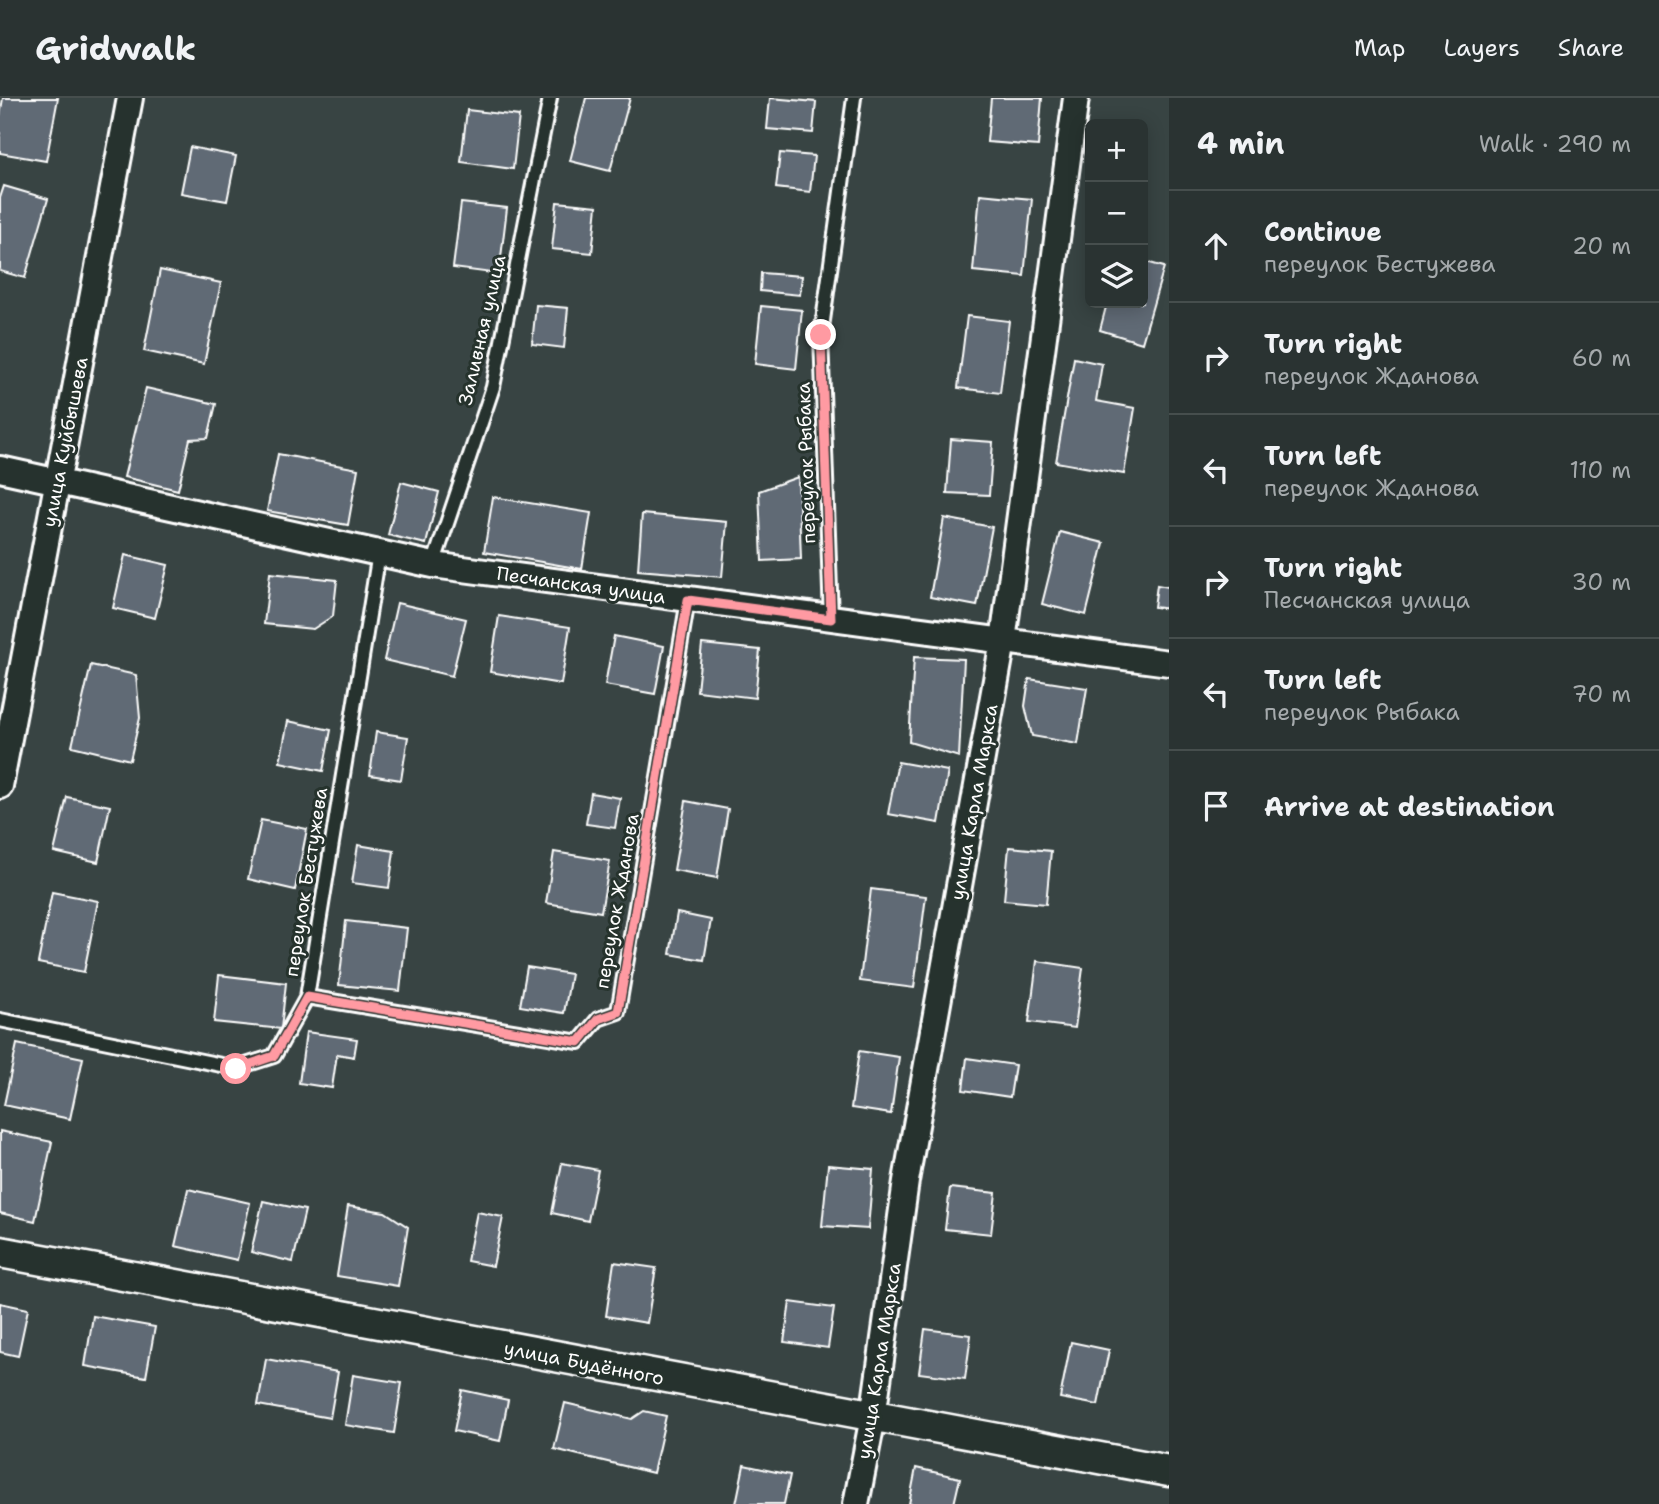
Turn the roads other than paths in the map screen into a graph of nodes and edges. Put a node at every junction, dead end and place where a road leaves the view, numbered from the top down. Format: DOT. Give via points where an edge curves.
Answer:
graph roads {
  1 [pos="130,98"];
  2 [pos="550,98"];
  3 [pos="854,98"];
  4 [pos="1076,98"];
  5 [pos="0,469"];
  6 [pos="58,481"];
  7 [pos="379,553"];
  8 [pos="433,565"];
  9 [pos="688,600"];
  10 [pos="831,619"];
  11 [pos="1003,642"];
  12 [pos="1169,663"];
  13 [pos="0,786"];
  14 [pos="307,997"];
  15 [pos="0,1020"];
  16 [pos="0,1252"];
  17 [pos="873,1417"];
  18 [pos="1169,1471"];
  19 [pos="856,1504"];
  1 -- 6 [label="street, улица Куйбышева"];
  2 -- 8 [label="lane, Заливная улица" via="493,387"];
  3 -- 10 [label="lane, переулок Рыбака" via="821,335"];
  4 -- 11 [label="street, улица Карла Маркса"];
  5 -- 6 [label="street, Песчанская улица"];
  6 -- 7 [label="street, Песчанская улица"];
  6 -- 13 [label="street, улица Куйбышева"];
  7 -- 8 [label="street, Песчанская улица"];
  7 -- 14 [label="lane, переулок Бестужева"];
  8 -- 9 [label="street, Песчанская улица"];
  9 -- 10 [label="street, Песчанская улица"];
  9 -- 14 [label="lane, переулок Жданова" via="618,1012 598,1019 579,1042"];
  10 -- 11 [label="street, Песчанская улица"];
  11 -- 12 [label="street, Песчанская улица"];
  11 -- 17 [label="street, улица Карла Маркса" via="905,1181"];
  14 -- 15 [label="lane, переулок Бестужева" via="274,1056 236,1069"];
  16 -- 17 [label="street, улица Будённого"];
  17 -- 18 [label="street, улица Будённого"];
  17 -- 19 [label="street, улица Карла Маркса"];
}
